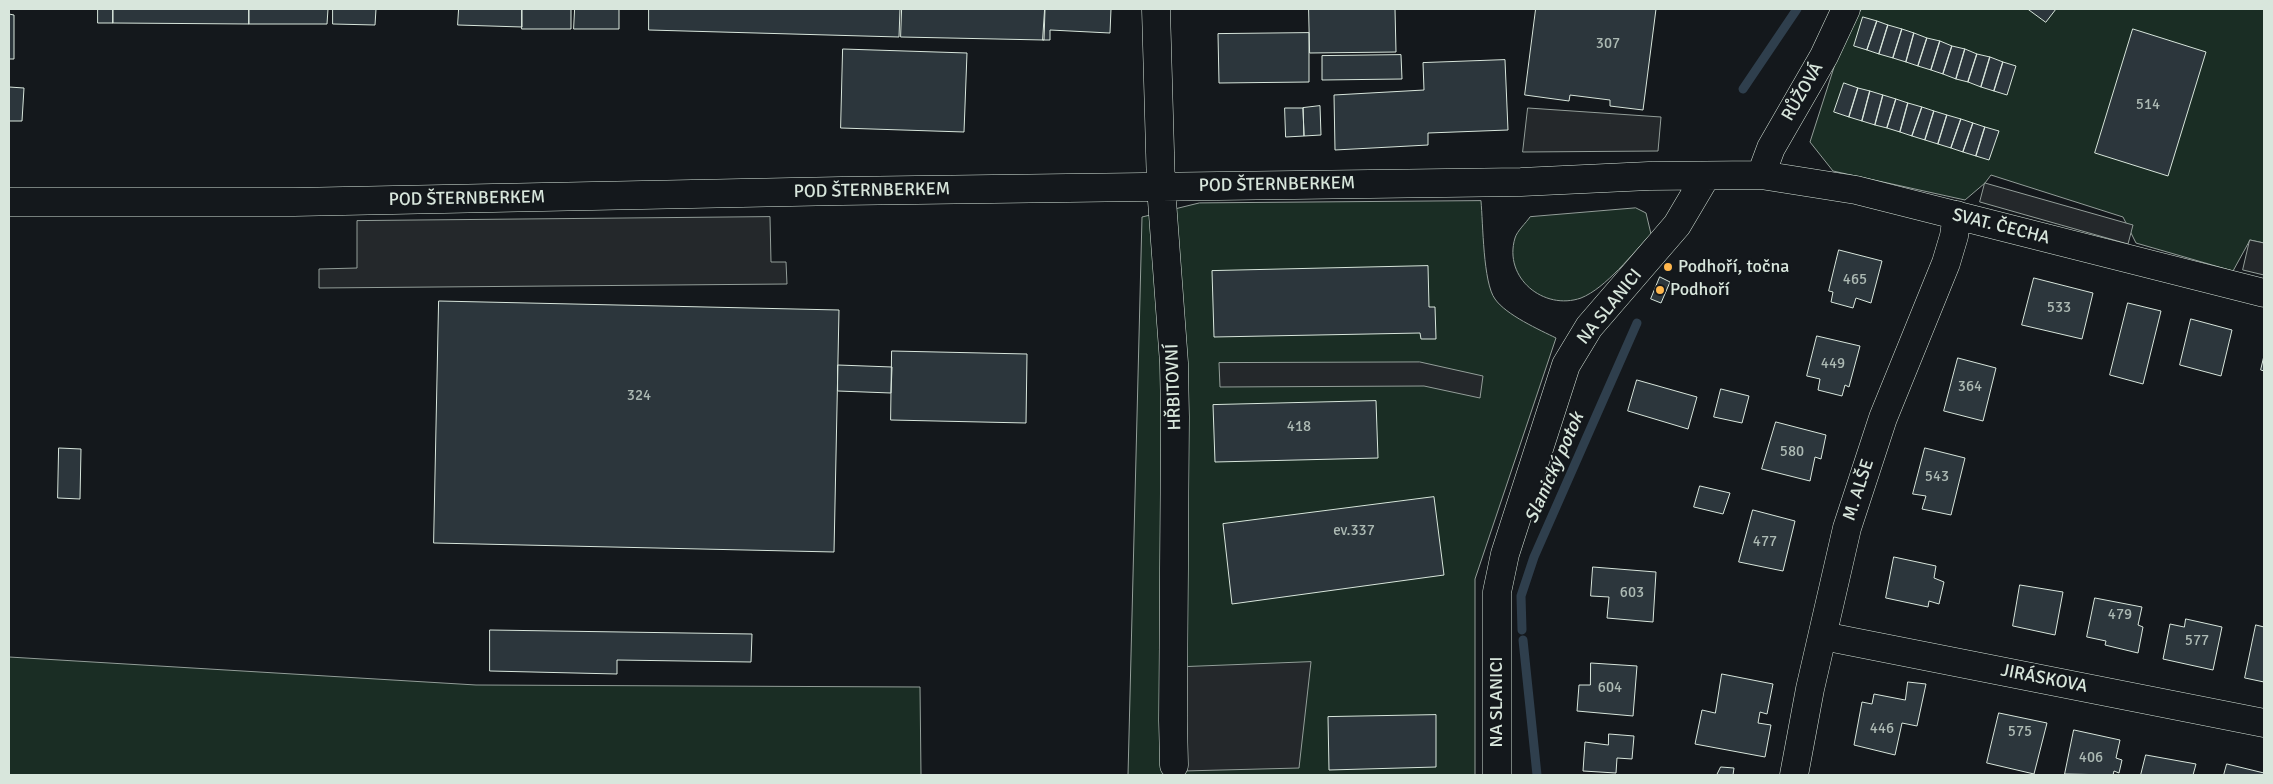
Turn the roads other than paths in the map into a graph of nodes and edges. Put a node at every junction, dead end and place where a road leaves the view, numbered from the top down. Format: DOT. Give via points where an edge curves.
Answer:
graph roads {
  1 [pos="1156,9"];
  2 [pos="1846,9"];
  3 [pos="1748,175"];
  4 [pos="1706,176"];
  5 [pos="1161,187"];
  6 [pos="9,202"];
  7 [pos="1957,215"];
  8 [pos="2264,293"];
  9 [pos="1823,636"];
  10 [pos="2264,723"];
  11 [pos="1174,766"];
  12 [pos="1497,775"];
  13 [pos="1794,775"];
  1 -- 5 [label="street, HŘBITOVNÍ"];
  2 -- 3 [label="street, RŮŽOVÁ" via="1824,56 1774,142"];
  3 -- 4 [label="street, POD ŠTERNBERKEM"];
  3 -- 7 [label="street, SVAT. ČECHA" via="1856,190"];
  4 -- 5 [label="street, POD ŠTERNBERKEM"];
  4 -- 12 [label="street, NA SLANICI" via="1677,226 1589,327 1566,365 1505,554 1497,592"];
  5 -- 6 [label="street, POD ŠTERNBERKEM" via="304,202"];
  5 -- 11 [label="street, HŘBITOVNÍ" via="1174,363"];
  7 -- 8 [label="street, SVAT. ČECHA"];
  7 -- 9 [label="street, M. ALŠE" via="1946,263 1864,472 1847,528"];
  9 -- 10 [label="street, JIRÁSKOVA"];
  9 -- 13 [label="street, M. ALŠE"];
}
